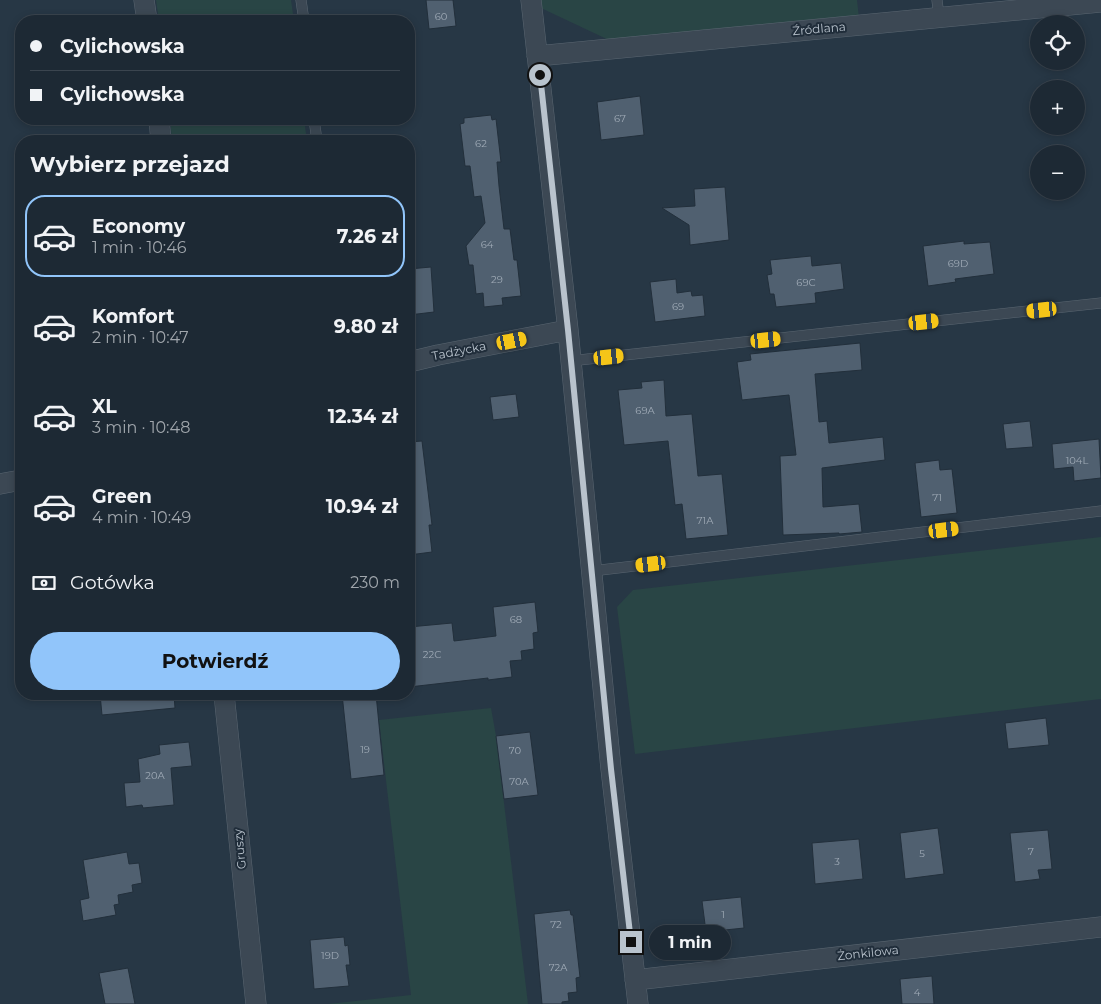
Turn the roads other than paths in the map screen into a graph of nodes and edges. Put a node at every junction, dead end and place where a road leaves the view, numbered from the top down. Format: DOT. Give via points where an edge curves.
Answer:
graph roads {
  1 [pos="144,0"];
  2 [pos="301,0"];
  3 [pos="531,0"];
  4 [pos="1101,2"];
  5 [pos="938,9"];
  6 [pos="146,15"];
  7 [pos="303,15"];
  8 [pos="537,56"];
  9 [pos="1101,303"];
  10 [pos="568,330"];
  11 [pos="415,361"];
  12 [pos="570,361"];
  13 [pos="15,481"];
  14 [pos="0,484"];
  15 [pos="1101,511"];
  16 [pos="592,571"];
  17 [pos="225,700"];
  18 [pos="1101,927"];
  19 [pos="635,980"];
  20 [pos="256,1004"];
  21 [pos="638,1004"];
  1 -- 6 [label="street"];
  2 -- 7 [label="lane"];
  3 -- 8 [label="street"];
  4 -- 5 [label="street, Źródlana"];
  5 -- 8 [label="street, Źródlana"];
  8 -- 10 [label="street"];
  9 -- 12 [label="lane"];
  10 -- 11 [label="street, Tadżycka"];
  10 -- 12 [label="street"];
  12 -- 16 [label="street"];
  13 -- 14 [label="street"];
  15 -- 16 [label="lane"];
  16 -- 19 [label="street"];
  17 -- 20 [label="street, Gruszy"];
  18 -- 19 [label="street, Żonkilowa"];
  19 -- 21 [label="street"];
}
